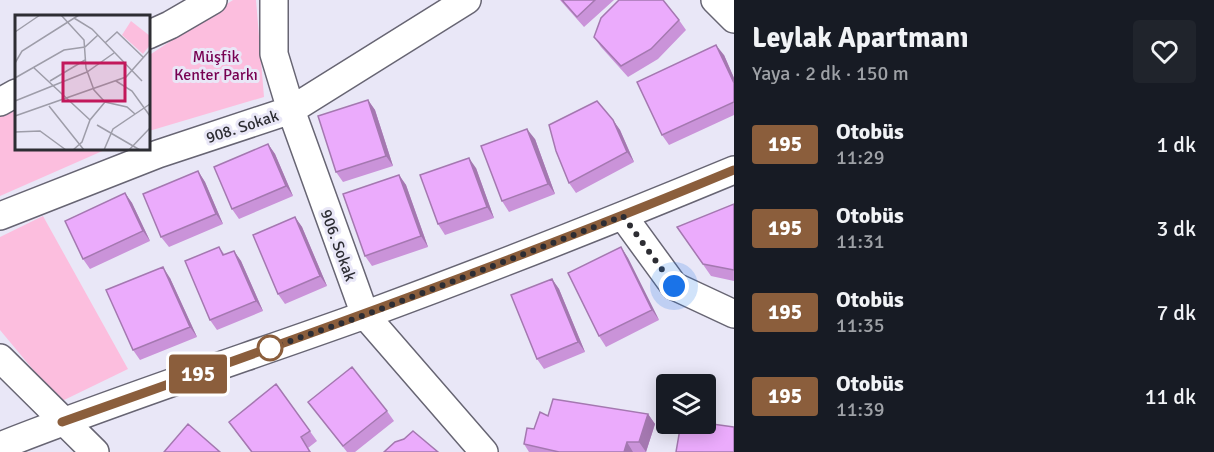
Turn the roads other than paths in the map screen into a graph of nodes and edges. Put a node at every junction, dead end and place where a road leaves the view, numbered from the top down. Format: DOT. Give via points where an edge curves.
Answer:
graph roads {
  1 [pos="213,0"];
  2 [pos="274,0"];
  3 [pos="467,0"];
  4 [pos="715,0"];
  5 [pos="734,20"];
  6 [pos="150,34"];
  7 [pos="15,94"];
  8 [pos="0,102"];
  9 [pos="291,110"];
  10 [pos="734,170"];
  11 [pos="0,216"];
  12 [pos="623,216"];
  13 [pos="734,314"];
  14 [pos="365,315"];
  15 [pos="0,358"];
  16 [pos="62,422"];
  17 [pos="0,446"];
  18 [pos="95,452"];
  19 [pos="484,452"];
  1 -- 6 [label="street"];
  2 -- 9 [label="street, 906. Sokak" via="274,54"];
  3 -- 9 [label="street, 908. Sokak"];
  4 -- 5 [label="street"];
  7 -- 8 [label="street"];
  9 -- 11 [label="street, 908. Sokak" via="158,154"];
  9 -- 14 [label="street, 906. Sokak"];
  10 -- 12 [label="street"];
  12 -- 13 [label="street" via="674,286"];
  12 -- 14 [label="street"];
  14 -- 16 [label="street"];
  14 -- 19 [label="street, 906. Sokak"];
  15 -- 16 [label="street"];
  16 -- 17 [label="street"];
  16 -- 18 [label="street"];
}
